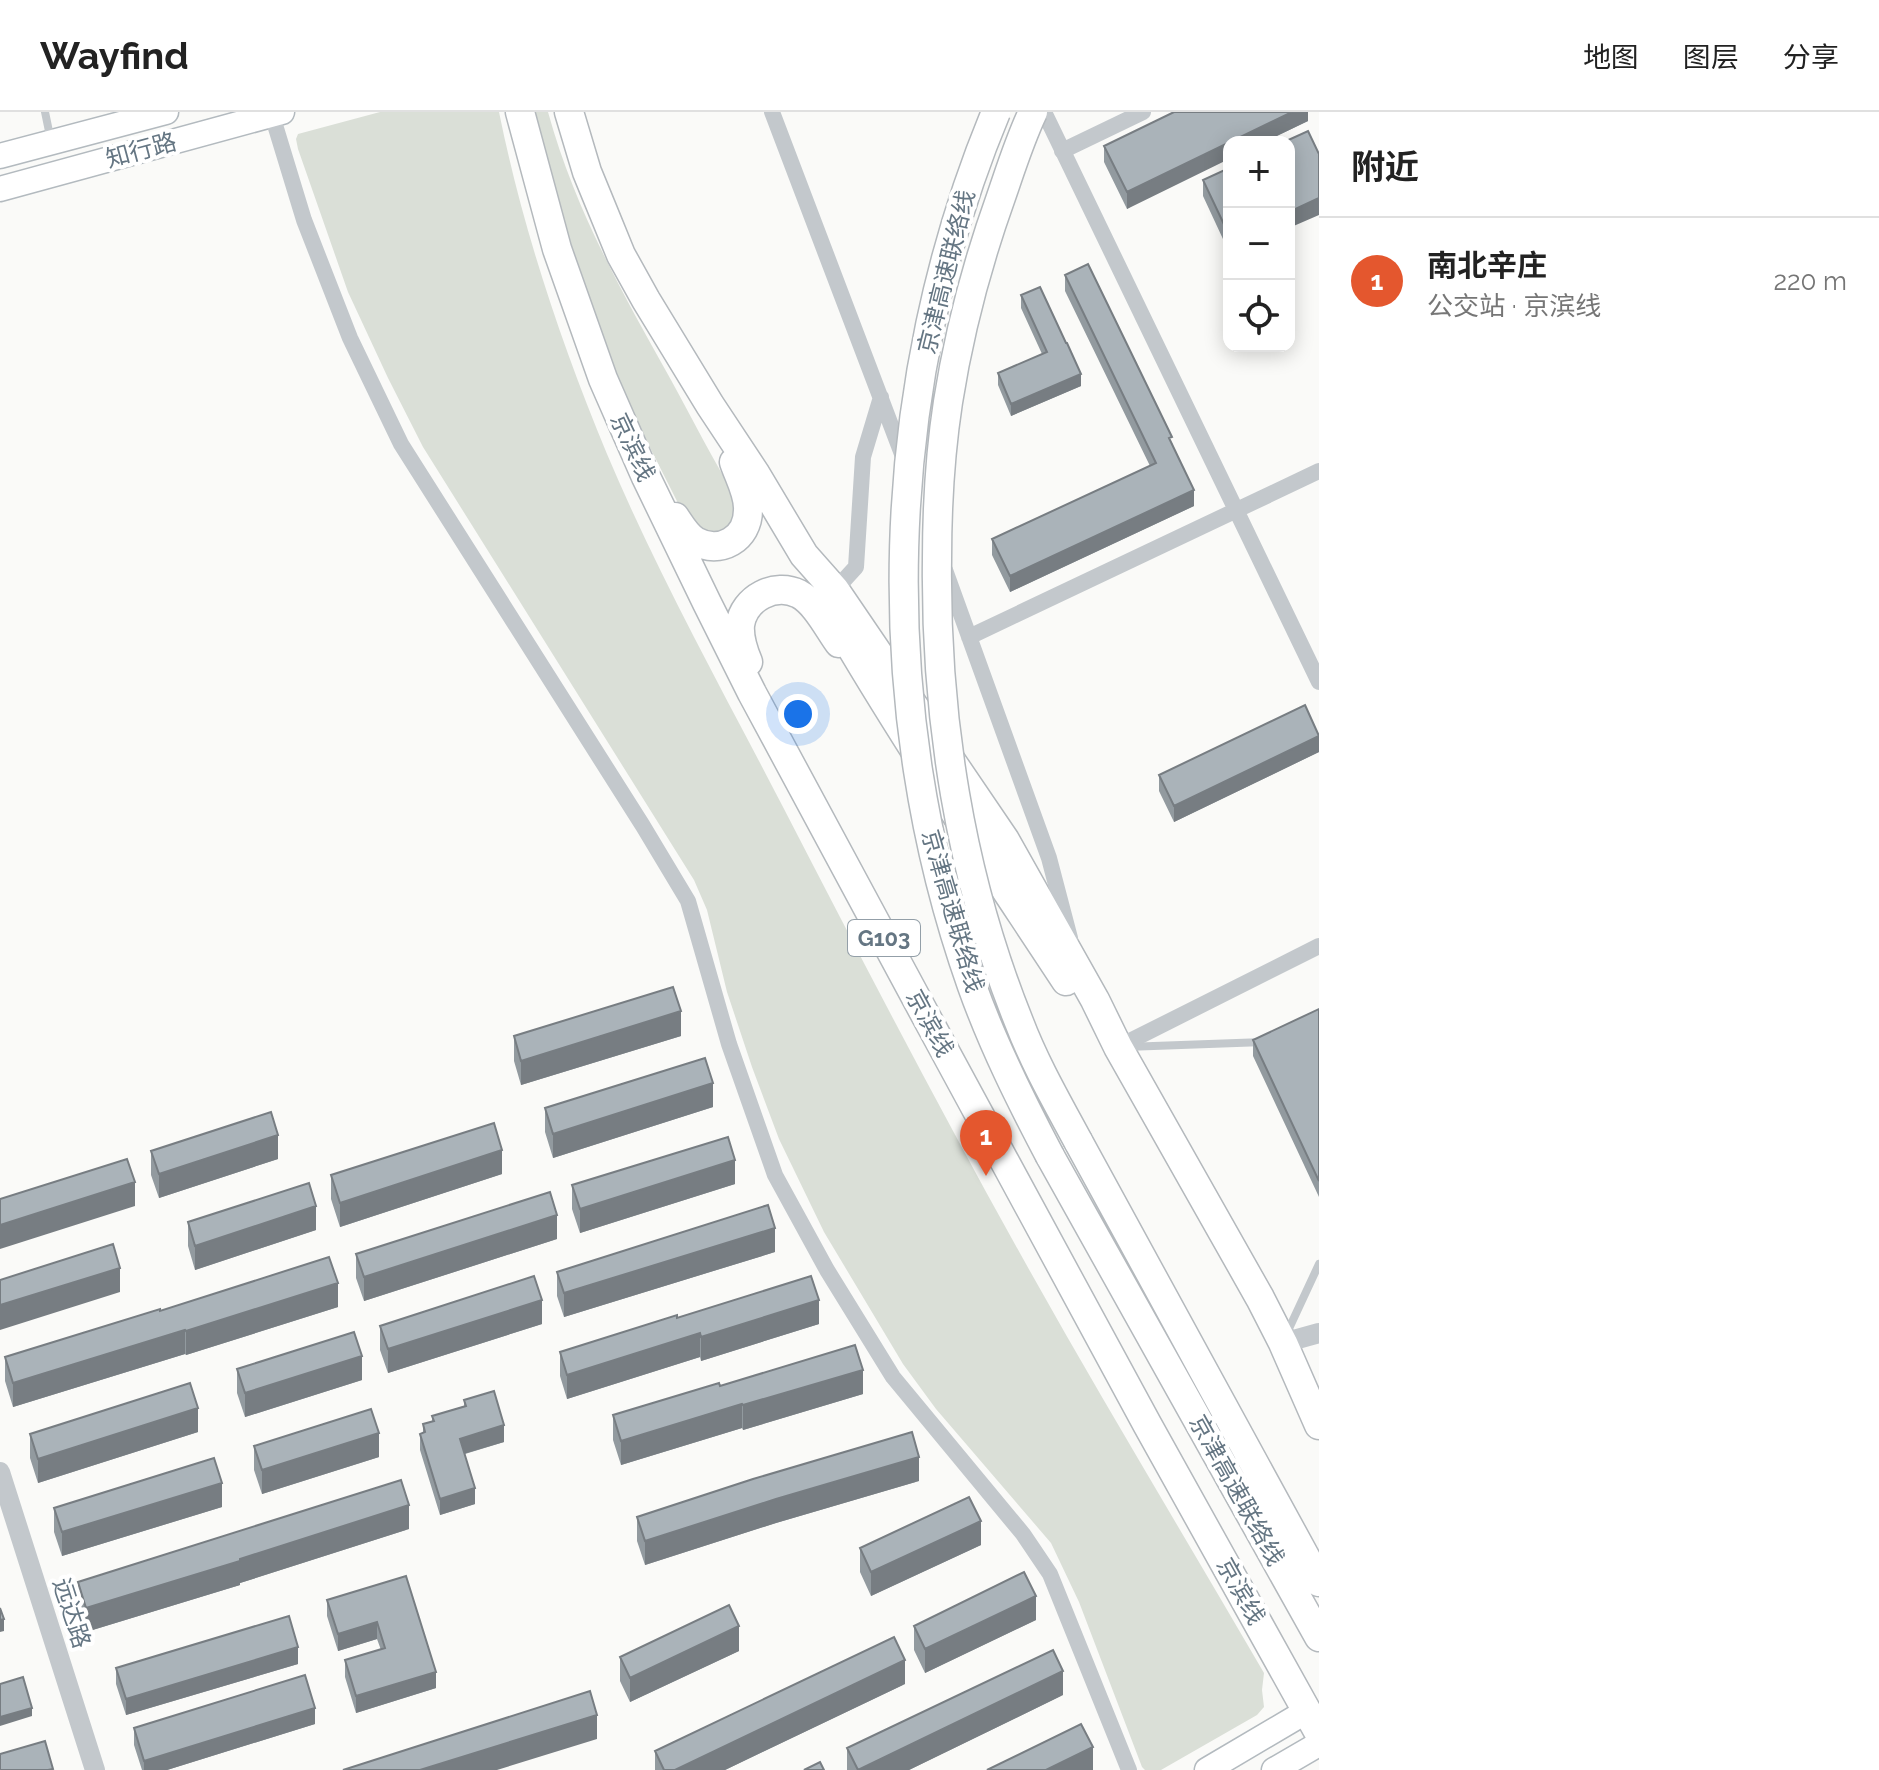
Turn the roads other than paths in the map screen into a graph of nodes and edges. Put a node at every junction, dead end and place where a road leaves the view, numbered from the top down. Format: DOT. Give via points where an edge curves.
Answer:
graph roads {
  1 [pos="45,112"];
  2 [pos="166,112"];
  3 [pos="520,112"];
  4 [pos="569,112"];
  5 [pos="772,112"];
  6 [pos="996,112"];
  7 [pos="1033,112"];
  8 [pos="1044,112"];
  9 [pos="1143,112"];
  10 [pos="277,113"];
  11 [pos="51,142"];
  12 [pos="1062,151"];
  13 [pos="0,156"];
  14 [pos="0,189"];
  15 [pos="881,397"];
  16 [pos="710,405"];
  17 [pos="622,422"];
  18 [pos="1319,471"];
  19 [pos="1236,510"];
  20 [pos="804,555"];
  21 [pos="835,590"];
  22 [pos="969,637"];
  23 [pos="1319,682"];
  24 [pos="884,700"];
  25 [pos="789,762"];
  26 [pos="1319,946"];
  27 [pos="1077,966"];
  28 [pos="1269,1042"];
  29 [pos="1118,1047"];
  30 [pos="1319,1264"];
  31 [pos="1319,1333"];
  32 [pos="1283,1343"];
  33 [pos="1319,1425"];
  34 [pos="0,1472"];
  35 [pos="1319,1582"];
  36 [pos="1319,1637"];
  37 [pos="1313,1722"];
  38 [pos="1319,1744"];
  39 [pos="95,1770"];
  40 [pos="1129,1770"];
  41 [pos="1207,1770"];
  42 [pos="1274,1770"];
  1 -- 11 [label="lane"];
  2 -- 11 [label="main road, 知行路"];
  3 -- 17 [label="highway, 京滨线 / G103" via="557,249"];
  4 -- 16 [label="highway" via="621,255"];
  5 -- 15 [label="street"];
  6 -- 36 [label="highway, 京津高速联络线, bridge" via="942,274 910,445 907,660 926,817 972,986 1021,1102"];
  7 -- 35 [label="highway, 京津高速联络线, bridge" via="987,237 959,342 937,507 941,688 966,850 1002,976 1037,1064"];
  8 -- 12 [label="street"];
  9 -- 12 [label="street"];
  10 -- 14 [label="main road, 知行路"];
  10 -- 40 [label="street" via="304,220 350,338 401,444 688,901 729,1044 775,1175 893,1377 1050,1574"];
  11 -- 13 [label="main road, 知行路"];
  12 -- 19 [label="street"];
  15 -- 21 [label="street" via="863,457 856,567"];
  15 -- 22 [label="street"];
  16 -- 17 [label="highway" via="748,500 745,528 725,546 712,547 686,534"];
  16 -- 20 [label="highway"];
  17 -- 25 [label="highway, 京滨线 / G103"];
  18 -- 19 [label="street"];
  19 -- 22 [label="street"];
  19 -- 23 [label="street"];
  20 -- 21 [label="highway"];
  20 -- 24 [label="highway"];
  21 -- 27 [label="highway" via="1005,840"];
  22 -- 27 [label="street" via="1049,858"];
  24 -- 25 [label="highway" via="803,596 789,590 763,594 743,615 741,643"];
  24 -- 29 [label="highway" via="1086,1011"];
  25 -- 37 [label="highway, 京滨线 / G103"];
  26 -- 29 [label="street"];
  27 -- 29 [label="highway"];
  28 -- 29 [label="lane"];
  29 -- 32 [label="highway"];
  30 -- 32 [label="lane"];
  31 -- 32 [label="street"];
  32 -- 33 [label="highway"];
  34 -- 39 [label="street, 远达路"];
  37 -- 41 [label="main road"];
  38 -- 42 [label="main road"];
}
